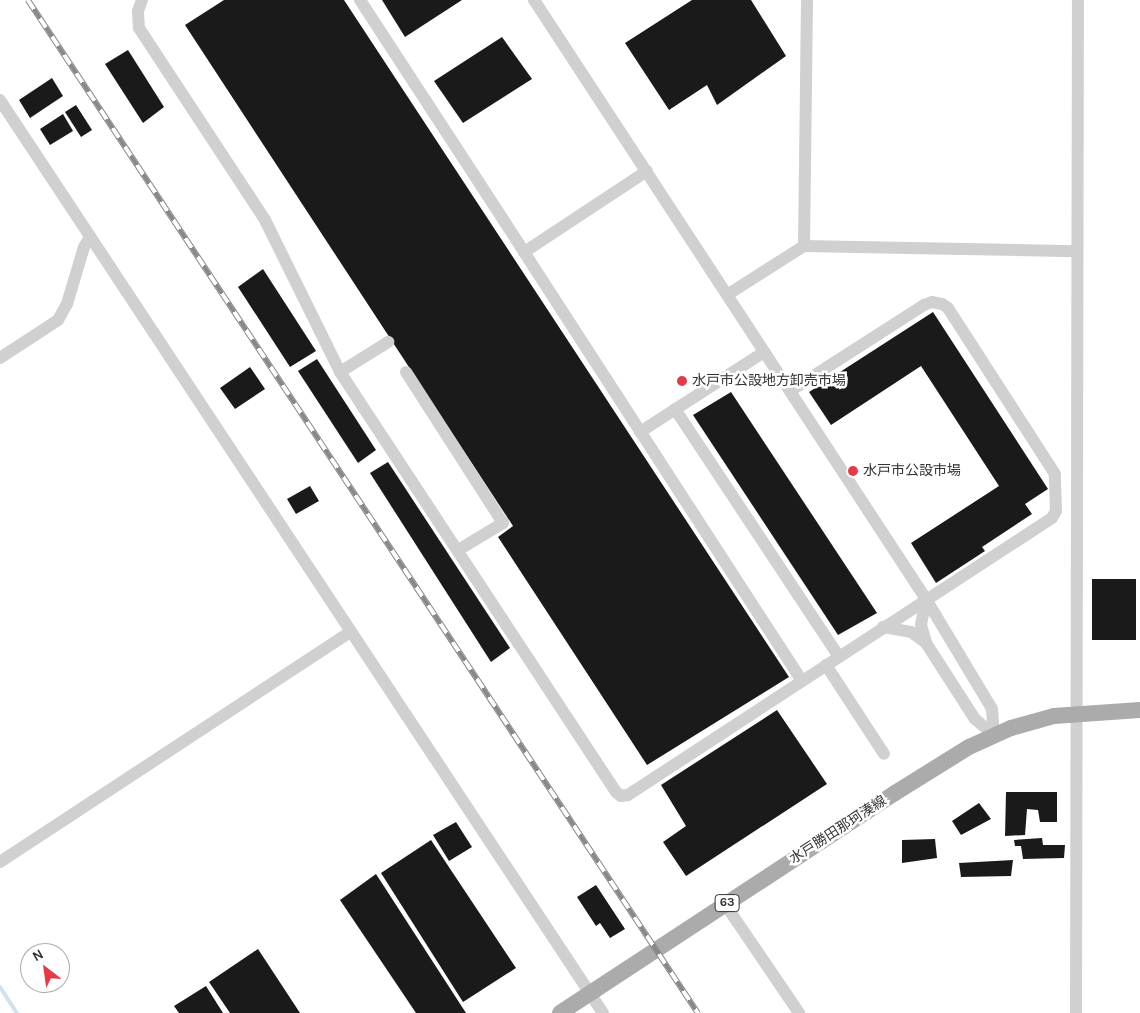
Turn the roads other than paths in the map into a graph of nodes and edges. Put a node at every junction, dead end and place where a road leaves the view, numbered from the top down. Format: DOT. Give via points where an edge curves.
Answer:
graph roads {
  1 [pos="142,0"];
  2 [pos="360,0"];
  3 [pos="534,0"];
  4 [pos="807,0"];
  5 [pos="1078,0"];
  6 [pos="0,100"];
  7 [pos="647,172"];
  8 [pos="90,237"];
  9 [pos="804,246"];
  10 [pos="1076,251"];
  11 [pos="524,252"];
  12 [pos="727,295"];
  13 [pos="388,342"];
  14 [pos="764,352"];
  15 [pos="0,358"];
  16 [pos="340,372"];
  17 [pos="406,372"];
  18 [pos="790,391"];
  19 [pos="675,409"];
  20 [pos="640,432"];
  21 [pos="1056,511"];
  22 [pos="1077,511"];
  23 [pos="458,550"];
  24 [pos="926,599"];
  25 [pos="883,627"];
  26 [pos="350,632"];
  27 [pos="926,643"];
  28 [pos="839,657"];
  29 [pos="826,665"];
  30 [pos="802,681"];
  31 [pos="1140,710"];
  32 [pos="1076,713"];
  33 [pos="994,735"];
  34 [pos="884,754"];
  35 [pos="0,862"];
  36 [pos="725,904"];
  37 [pos="589,994"];
  38 [pos="560,1013"];
  39 [pos="603,1013"];
  40 [pos="799,1013"];
  41 [pos="1076,1013"];
  1 -- 16 [label="street" via="138,11 139,28 264,218"];
  2 -- 11 [label="street"];
  3 -- 7 [label="street"];
  4 -- 9 [label="street"];
  5 -- 10 [label="street"];
  6 -- 8 [label="street"];
  7 -- 11 [label="street"];
  7 -- 12 [label="street"];
  8 -- 15 [label="street" via="67,304 58,320"];
  8 -- 26 [label="street"];
  9 -- 10 [label="street"];
  9 -- 12 [label="street"];
  10 -- 22 [label="street"];
  11 -- 20 [label="street"];
  12 -- 14 [label="street"];
  13 -- 16 [label="street"];
  14 -- 18 [label="street"];
  14 -- 19 [label="street"];
  16 -- 23 [label="street"];
  17 -- 23 [label="street" via="502,523"];
  18 -- 21 [label="street" via="924,305 932,302 942,304 948,308 1055,474"];
  18 -- 24 [label="street"];
  19 -- 20 [label="street"];
  19 -- 28 [label="street"];
  20 -- 30 [label="street"];
  21 -- 22 [label="street"];
  21 -- 24 [label="street" via="1052,518"];
  22 -- 32 [label="street"];
  23 -- 30 [label="street" via="621,796 628,795"];
  24 -- 25 [label="street"];
  24 -- 27 [label="street" via="922,625"];
  24 -- 33 [label="street" via="992,710"];
  25 -- 27 [label="street" via="911,632"];
  25 -- 28 [label="street"];
  26 -- 35 [label="street"];
  26 -- 37 [label="street"];
  27 -- 33 [label="street" via="975,719"];
  28 -- 29 [label="street"];
  29 -- 30 [label="street"];
  29 -- 34 [label="street"];
  31 -- 32 [label="main road, 水戸勝田那珂湊線 / 63"];
  32 -- 33 [label="main road, 水戸勝田那珂湊線 / 63" via="1034,721"];
  32 -- 41 [label="street"];
  33 -- 36 [label="main road, 水戸勝田那珂湊線 / 63" via="969,746 910,783"];
  36 -- 37 [label="main road, 水戸勝田那珂湊線 / 63"];
  36 -- 40 [label="street"];
  37 -- 38 [label="main road, 水戸勝田那珂湊線 / 63"];
  37 -- 39 [label="street"];
}
